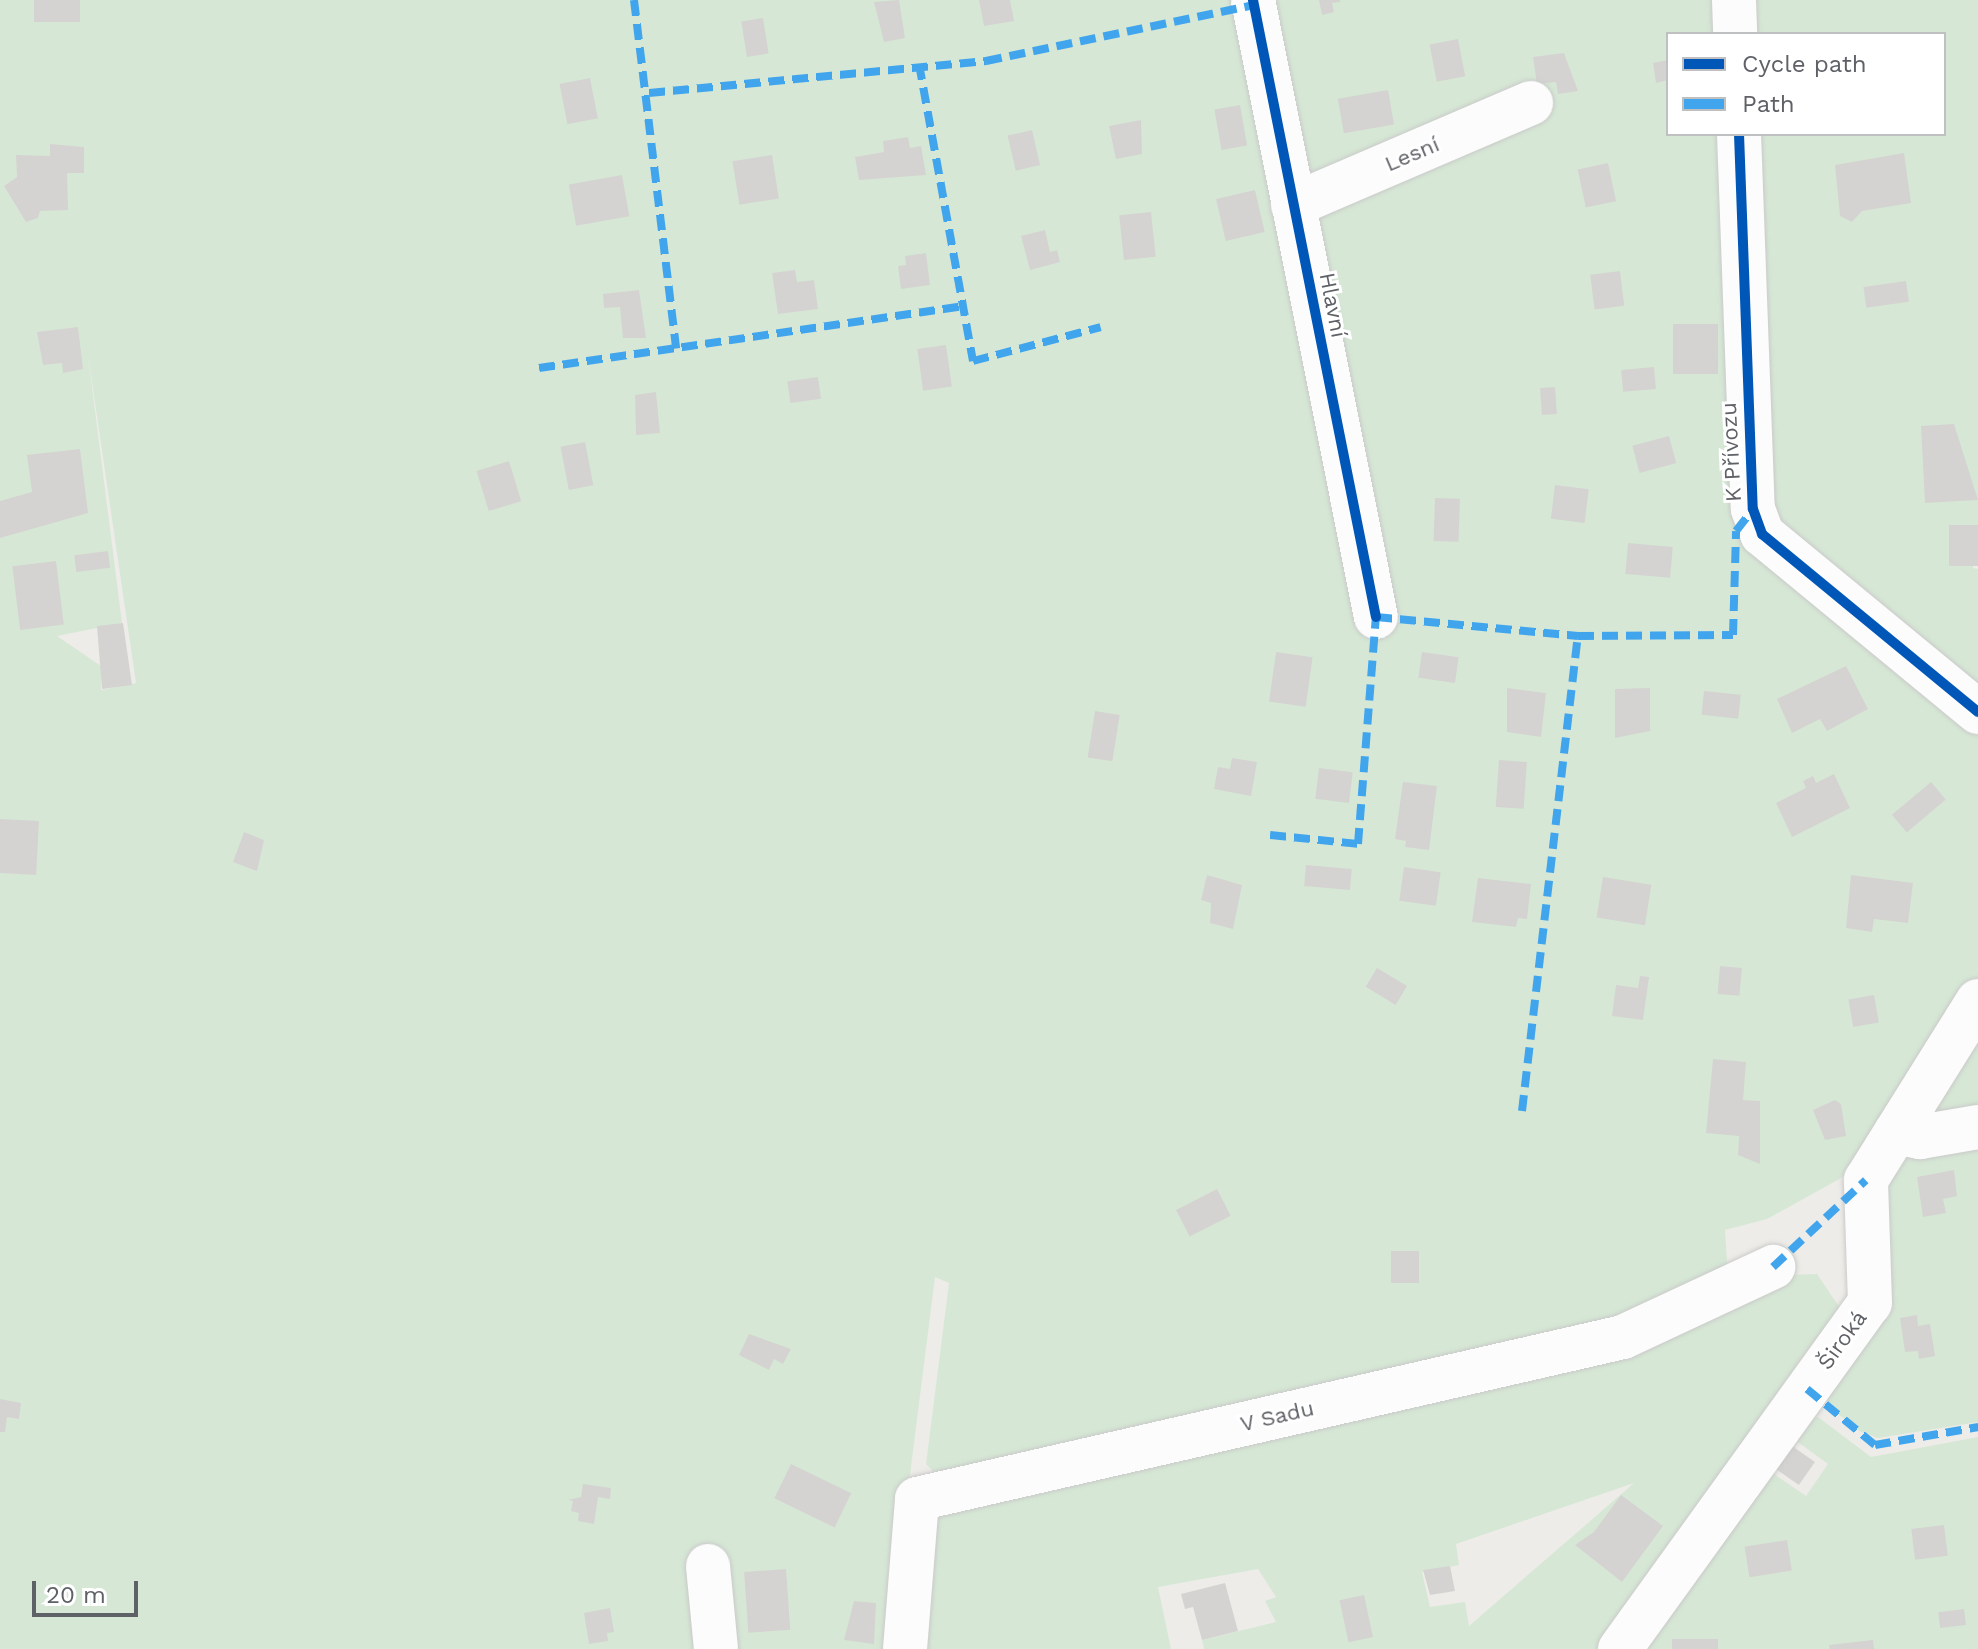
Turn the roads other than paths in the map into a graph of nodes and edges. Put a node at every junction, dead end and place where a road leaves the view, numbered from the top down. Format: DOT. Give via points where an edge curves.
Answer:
graph roads {
  1 [pos="1253,0"];
  2 [pos="1734,0"];
  3 [pos="1735,32"];
  4 [pos="1531,103"];
  5 [pos="1739,136"];
  6 [pos="1293,205"];
  7 [pos="1376,617"];
  8 [pos="1978,712"];
  9 [pos="1978,1001"];
  10 [pos="1978,1127"];
  11 [pos="1896,1132"];
  12 [pos="1773,1267"];
  13 [pos="708,1566"];
  14 [pos="716,1649"];
  15 [pos="905,1649"];
  16 [pos="1620,1649"];
  1 -- 6 [label="street, Hlavní"];
  2 -- 3 [label="street"];
  4 -- 6 [label="street, Lesní"];
  5 -- 8 [label="street, K Přívozu" via="1753,509 1762,534"];
  6 -- 7 [label="street, Hlavní"];
  9 -- 11 [label="street, Široká"];
  10 -- 11 [label="street" via="1920,1137"];
  11 -- 16 [label="street, Široká" via="1866,1180 1870,1303"];
  12 -- 15 [label="street, V Sadu" via="1623,1337 917,1499"];
  13 -- 14 [label="street"];
}
